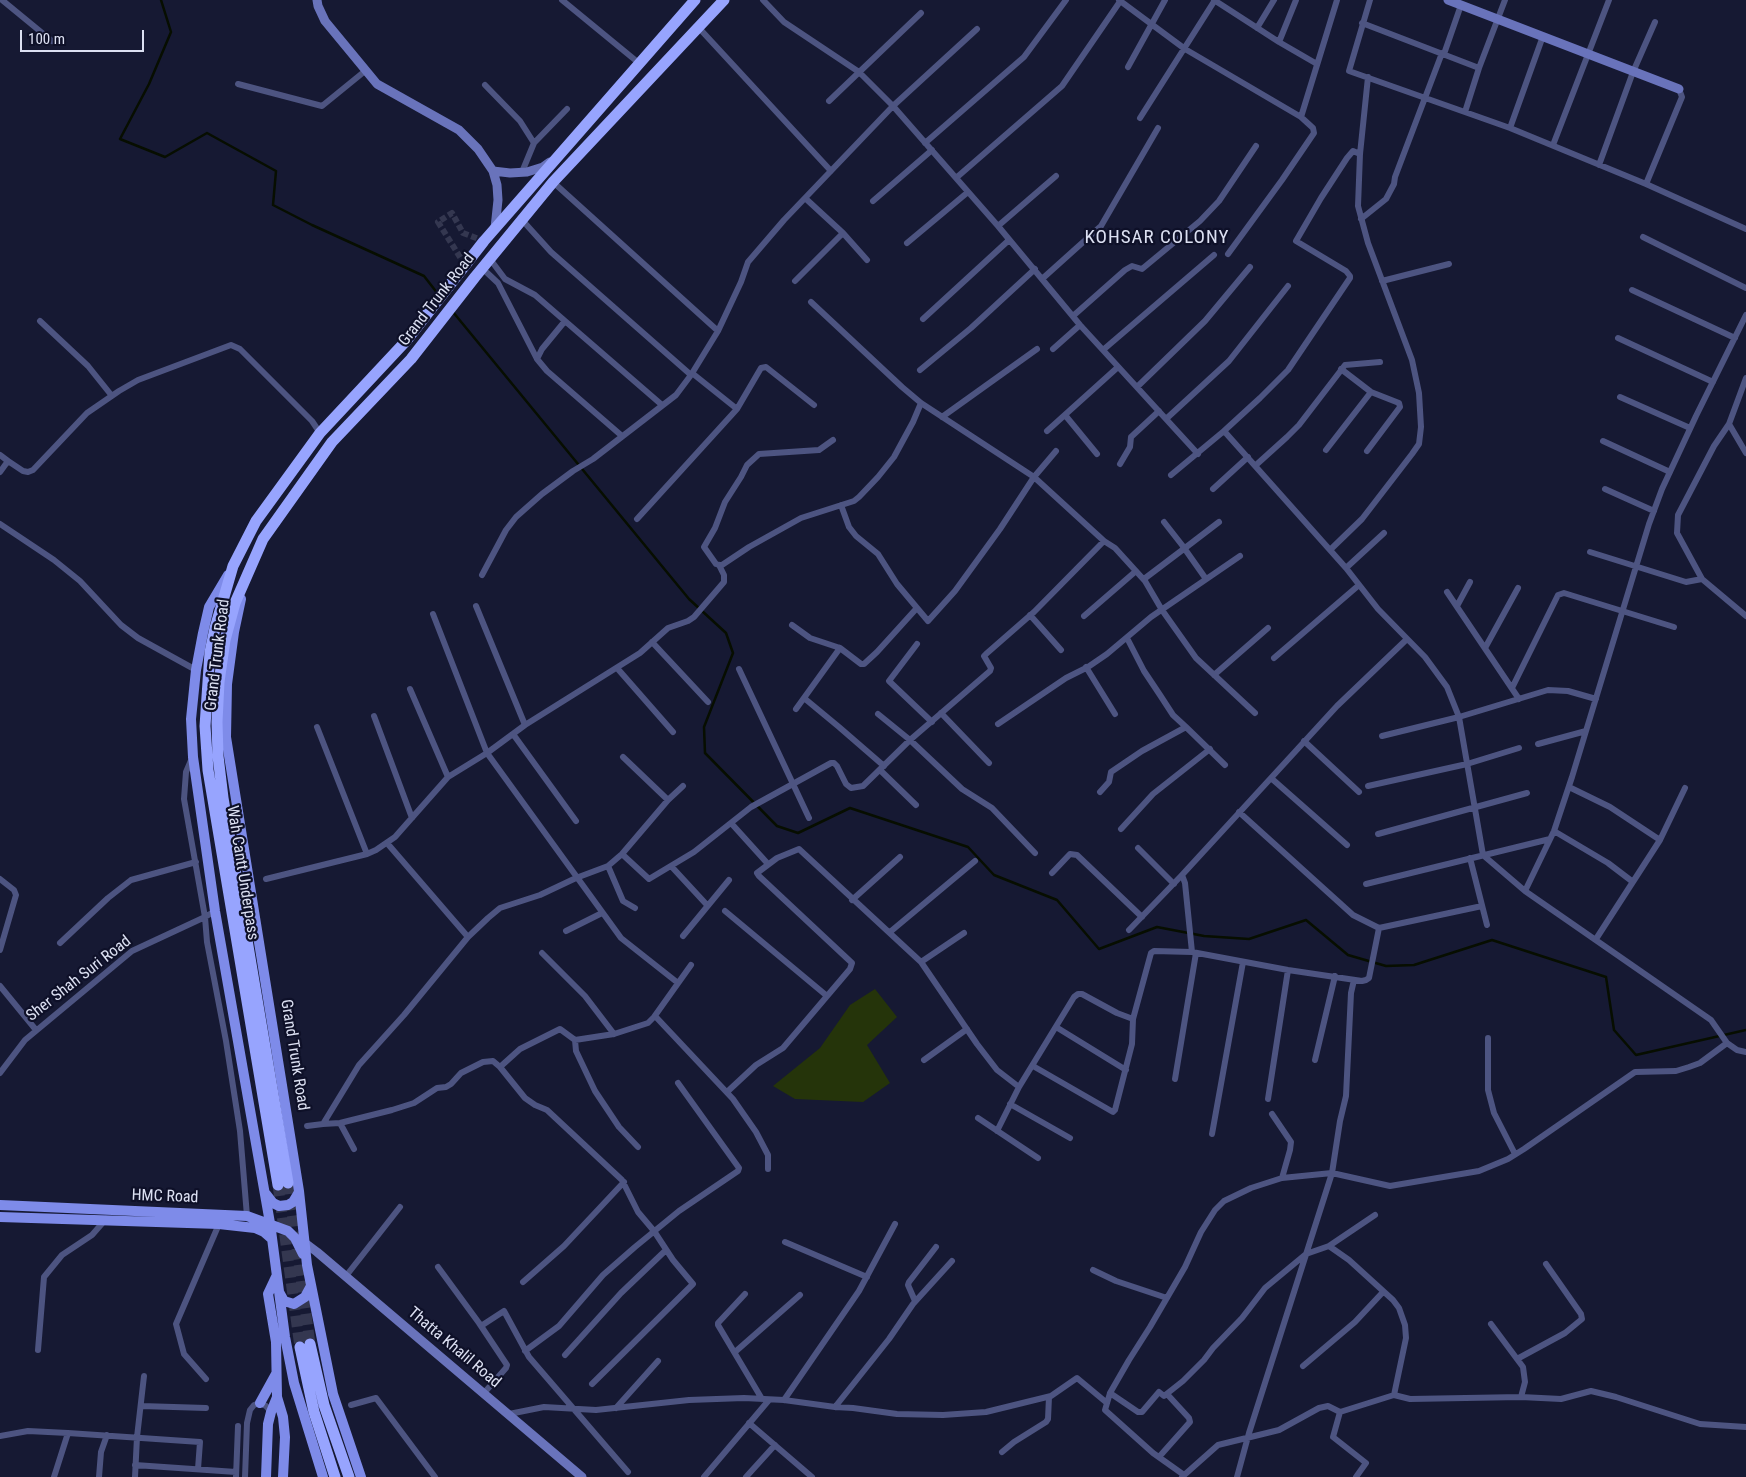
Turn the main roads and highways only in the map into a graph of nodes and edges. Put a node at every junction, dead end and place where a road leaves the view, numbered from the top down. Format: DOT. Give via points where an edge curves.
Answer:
graph roads {
  1 [pos="695,0"];
  2 [pos="724,0"];
  3 [pos="687,9"];
  4 [pos="701,26"];
  5 [pos="320,433"];
  6 [pos="332,442"];
  7 [pos="233,566"];
  8 [pos="247,574"];
  9 [pos="299,1191"];
  10 [pos="265,1192"];
  11 [pos="0,1205"];
  12 [pos="0,1217"];
  13 [pos="270,1223"];
  14 [pos="300,1241"];
  15 [pos="272,1243"];
  16 [pos="276,1276"];
  17 [pos="311,1286"];
  18 [pos="278,1291"];
  19 [pos="276,1373"];
  20 [pos="277,1397"];
  21 [pos="260,1403"];
  22 [pos="266,1477"];
  23 [pos="283,1477"];
  24 [pos="324,1477"];
  25 [pos="335,1477"];
  26 [pos="350,1477"];
  27 [pos="361,1477"];
  1 -- 3 [label="highway, Grand Trunk Road"];
  2 -- 4 [label="highway, Grand Trunk Road"];
  3 -- 4 [label="highway"];
  3 -- 5 [label="highway, Grand Trunk Road" via="462,268 406,341"];
  4 -- 6 [label="highway, Grand Trunk Road" via="553,182 474,277 420,349"];
  5 -- 6 [label="highway"];
  5 -- 7 [label="highway, Grand Trunk Road" via="256,521"];
  6 -- 8 [label="highway, Grand Trunk Road" via="263,539"];
  7 -- 8 [label="highway, Wah Cantt Underpass" via="210,652 205,726 207,752 283,1184 218,756 216,722 225,640"];
  7 -- 10 [label="main road, Grand Trunk Road" via="209,607 196,670 191,719 193,757 216,911"];
  8 -- 9 [label="main road, Grand Trunk Road" via="227,684 226,737"];
  9 -- 10 [label="main road" via="293,1202 279,1206 273,1204"];
  9 -- 14 [label="main road, Grand Trunk Road"];
  10 -- 13 [label="main road, Grand Trunk Road"];
  11 -- 13 [label="main road, HMC Road" via="248,1216"];
  12 -- 15 [label="main road, HMC Road" via="219,1224 254,1228 264,1232"];
  13 -- 14 [label="main road, HMC Road"];
  13 -- 15 [label="main road, Grand Trunk Road"];
  14 -- 15 [label="main road" via="288,1236"];
  14 -- 17 [label="main road"];
  15 -- 16 [label="main road, Grand Trunk Road"];
  16 -- 18 [label="main road, Grand Trunk Road"];
  16 -- 19 [label="main road" via="268,1294 276,1342"];
  17 -- 18 [label="main road" via="307,1295 294,1304 284,1301"];
  17 -- 27 [label="main road" via="333,1394"];
  18 -- 24 [label="main road, Grand Trunk Road" via="294,1383"];
  19 -- 20 [label="main road"];
  19 -- 21 [label="main road"];
  20 -- 22 [label="main road" via="267,1436"];
  20 -- 23 [label="main road" via="285,1437"];
  25 -- 26 [label="highway" via="314,1412 305,1346"];
}
